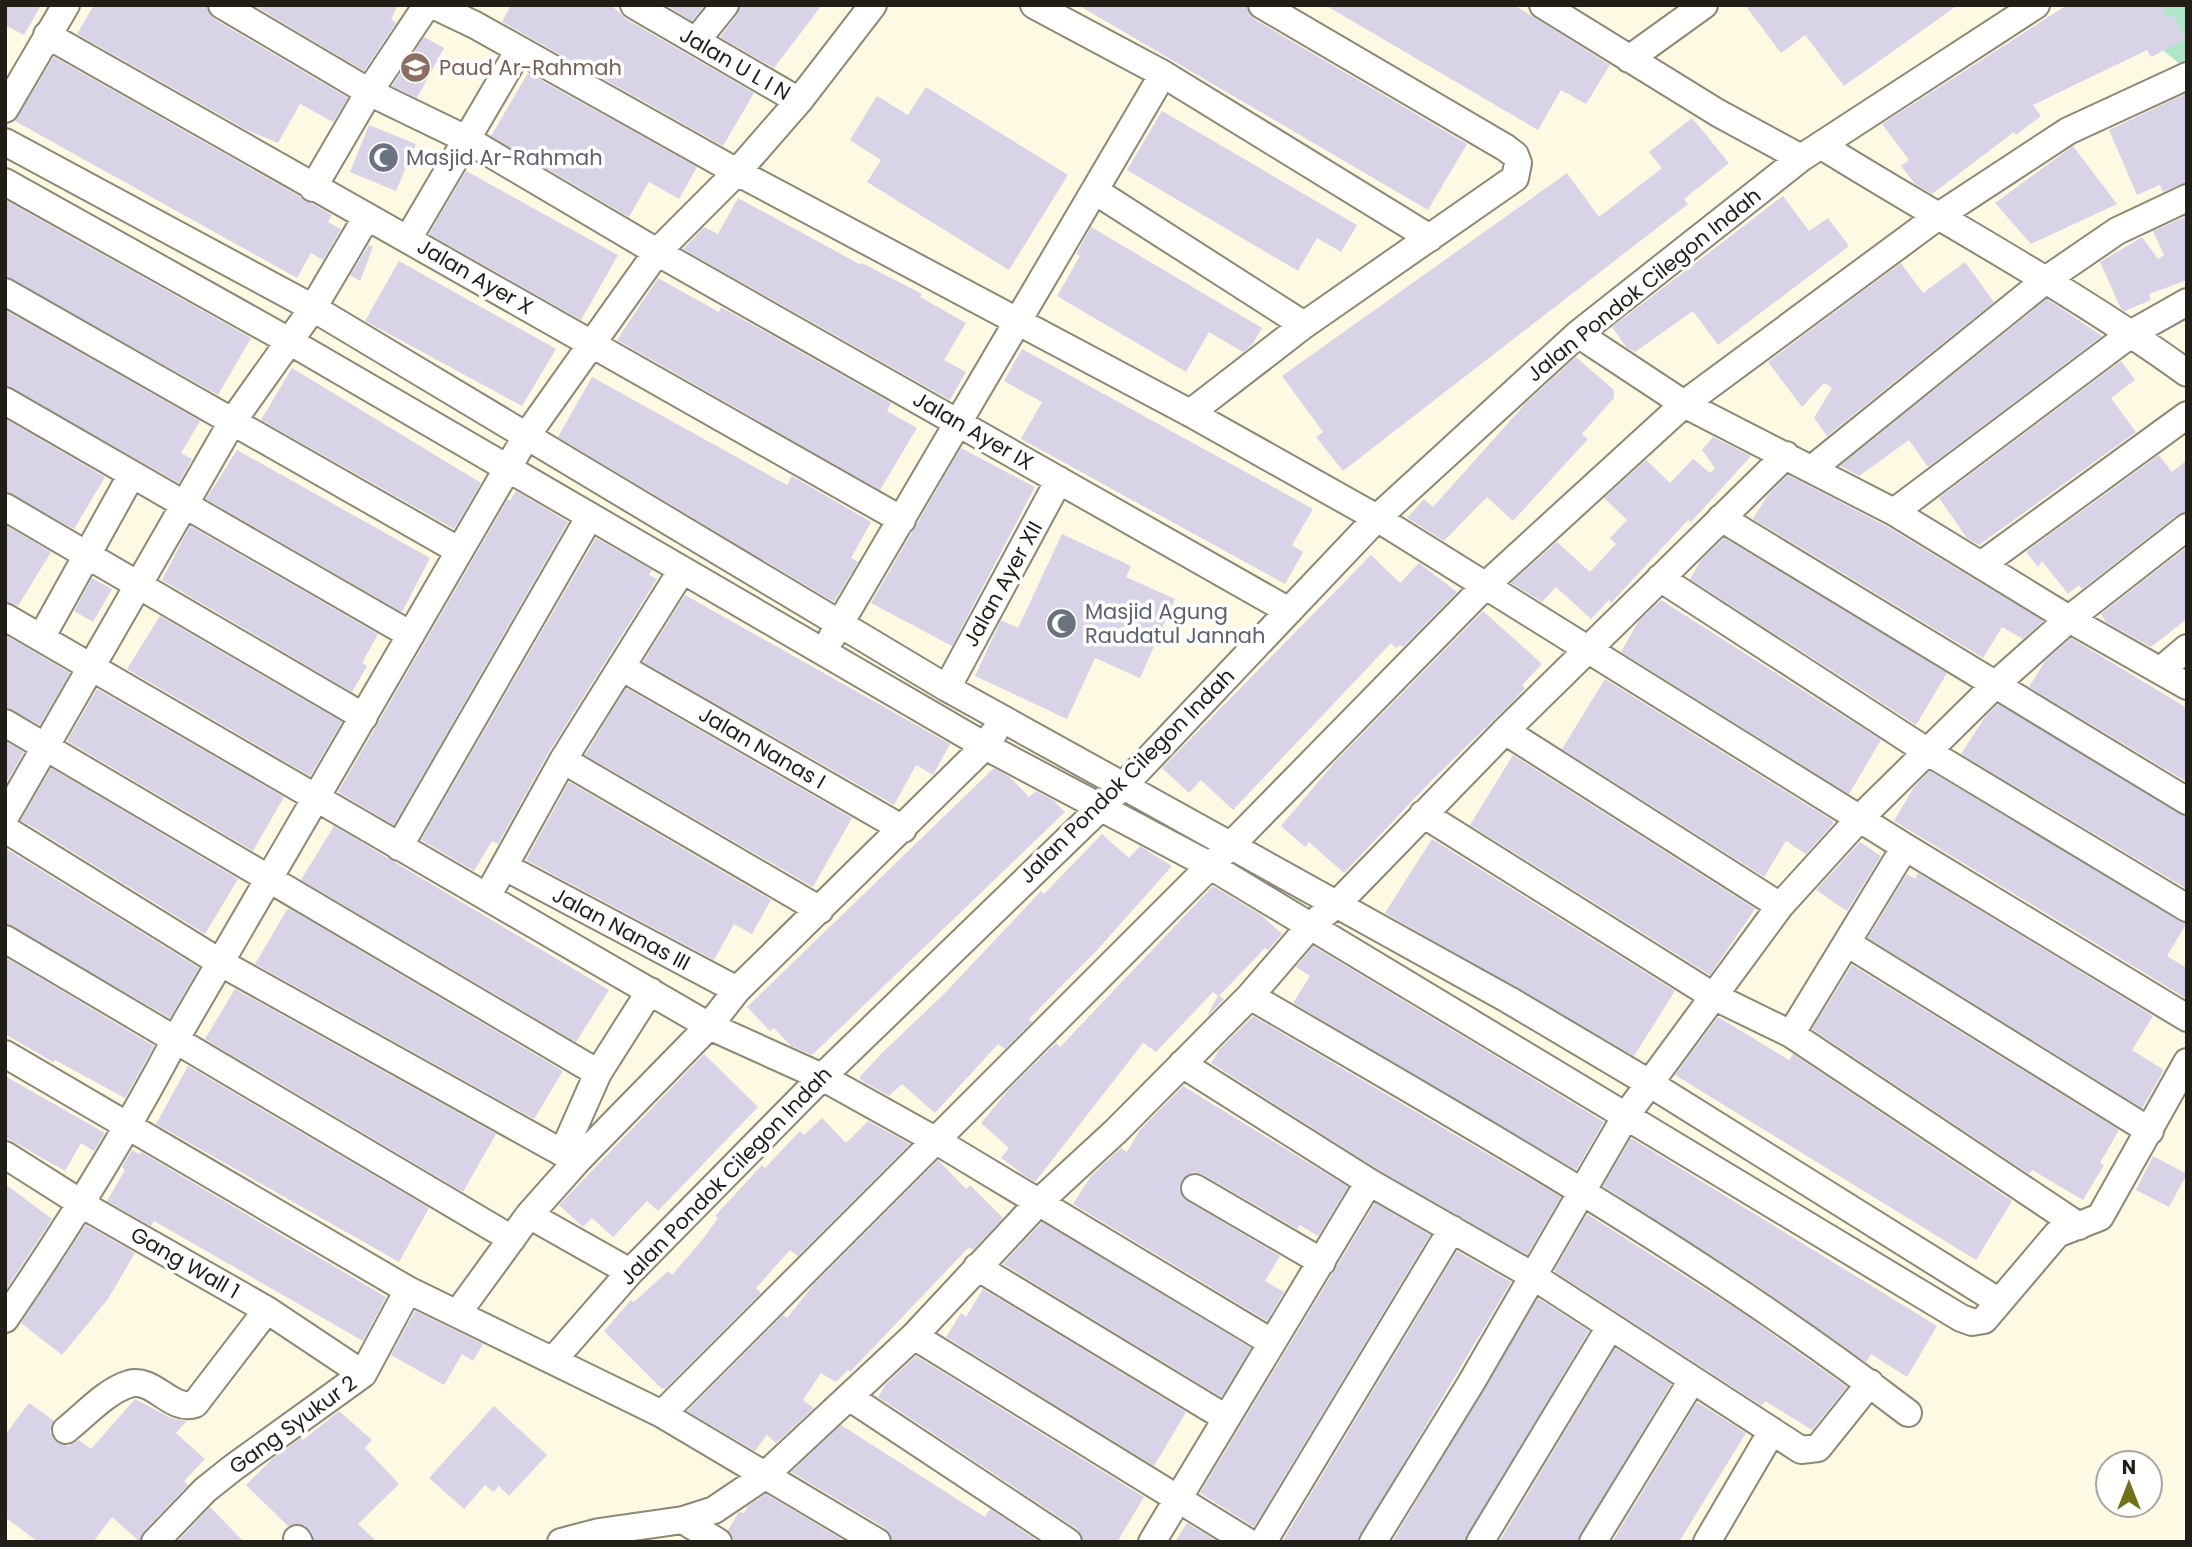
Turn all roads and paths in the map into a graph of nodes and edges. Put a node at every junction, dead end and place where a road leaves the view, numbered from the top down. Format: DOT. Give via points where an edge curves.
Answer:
graph roads {
  1 [pos="66,5"];
  2 [pos="222,5"];
  3 [pos="427,5"];
  4 [pos="433,5"];
  5 [pos="634,5"];
  6 [pos="725,5"];
  7 [pos="873,5"];
  8 [pos="1034,5"];
  9 [pos="1262,5"];
  10 [pos="1543,5"];
  11 [pos="1704,5"];
  12 [pos="2036,5"];
  13 [pos="481,15"];
  14 [pos="47,35"];
  15 [pos="696,41"];
  16 [pos="519,50"];
  17 [pos="1629,59"];
  18 [pos="1163,74"];
  19 [pos="2187,76"];
  20 [pos="369,92"];
  21 [pos="799,102"];
  22 [pos="5,109"];
  23 [pos="466,139"];
  24 [pos="5,142"];
  25 [pos="1811,152"];
  26 [pos="737,172"];
  27 [pos="5,183"];
  28 [pos="313,188"];
  29 [pos="1095,191"];
  30 [pos="2187,198"];
  31 [pos="1937,217"];
  32 [pos="366,218"];
  33 [pos="1430,238"];
  34 [pos="408,239"];
  35 [pos="656,252"];
  36 [pos="2047,279"];
  37 [pos="5,292"];
  38 [pos="2187,302"];
  39 [pos="313,308"];
  40 [pos="1019,322"];
  41 [pos="1304,325"];
  42 [pos="2132,333"];
  43 [pos="1578,334"];
  44 [pos="289,341"];
  45 [pos="589,344"];
  46 [pos="2187,373"];
  47 [pos="5,401"];
  48 [pos="1684,404"];
  49 [pos="1190,413"];
  50 [pos="2187,415"];
  51 [pos="232,422"];
  52 [pos="958,423"];
  53 [pos="527,435"];
  54 [pos="1786,455"];
  55 [pos="507,467"];
  56 [pos="1813,468"];
  57 [pos="132,474"];
  58 [pos="1059,481"];
  59 [pos="187,503"];
  60 [pos="5,507"];
  61 [pos="1894,512"];
  62 [pos="590,516"];
  63 [pos="1377,517"];
  64 [pos="1721,517"];
  65 [pos="902,520"];
  66 [pos="2187,527"];
  67 [pos="458,550"];
  68 [pos="87,555"];
  69 [pos="1981,565"];
  70 [pos="682,570"];
  71 [pos="1660,578"];
  72 [pos="138,586"];
  73 [pos="1485,586"];
  74 [pos="1289,611"];
  75 [pos="5,617"];
  76 [pos="2068,619"];
  77 [pos="841,622"];
  78 [pos="411,635"];
  79 [pos="41,638"];
  80 [pos="2187,648"];
  81 [pos="1587,650"];
  82 [pos="824,652"];
  83 [pos="91,666"];
  84 [pos="621,667"];
  85 [pos="2161,670"];
  86 [pos="1997,683"];
  87 [pos="2187,686"];
  88 [pos="947,688"];
  89 [pos="364,717"];
  90 [pos="1004,719"];
  91 [pos="5,723"];
  92 [pos="1505,731"];
  93 [pos="46,746"];
  94 [pos="985,746"];
  95 [pos="1928,752"];
  96 [pos="563,760"];
  97 [pos="1124,785"];
  98 [pos="317,800"];
  99 [pos="2187,801"];
  100 [pos="1100,807"];
  101 [pos="1423,814"];
  102 [pos="5,817"];
  103 [pos="1860,818"];
  104 [pos="5,829"];
  105 [pos="903,829"];
  106 [pos="1232,844"];
  107 [pos="399,847"];
  108 [pos="1905,847"];
  109 [pos="1209,865"];
  110 [pos="505,867"];
  111 [pos="270,878"];
  112 [pos="488,895"];
  113 [pos="1338,903"];
  114 [pos="1780,906"];
  115 [pos="2187,908"];
  116 [pos="820,910"];
  117 [pos="1311,925"];
  118 [pos="5,939"];
  119 [pos="1847,943"];
  120 [pos="220,963"];
  121 [pos="737,990"];
  122 [pos="650,991"];
  123 [pos="1250,996"];
  124 [pos="1713,996"];
  125 [pos="2187,1018"];
  126 [pos="709,1026"];
  127 [pos="1791,1034"];
  128 [pos="175,1040"];
  129 [pos="5,1054"];
  130 [pos="2187,1062"];
  131 [pos="1182,1064"];
  132 [pos="598,1073"];
  133 [pos="822,1077"];
  134 [pos="1649,1083"];
  135 [pos="1627,1114"];
  136 [pos="128,1129"];
  137 [pos="2150,1131"];
  138 [pos="936,1140"];
  139 [pos="5,1156"];
  140 [pos="570,1156"];
  141 [pos="1369,1182"];
  142 [pos="1195,1188"];
  143 [pos="1583,1190"];
  144 [pos="1040,1201"];
  145 [pos="83,1205"];
  146 [pos="529,1215"];
  147 [pos="2079,1226"];
  148 [pos="1452,1229"];
  149 [pos="512,1239"];
  150 [pos="1322,1262"];
  151 [pos="977,1267"];
  152 [pos="630,1272"];
  153 [pos="1533,1276"];
  154 [pos="408,1290"];
  155 [pos="267,1310"];
  156 [pos="1991,1311"];
  157 [pos="457,1314"];
  158 [pos="5,1319"];
  159 [pos="1610,1327"];
  160 [pos="914,1336"];
  161 [pos="1271,1342"];
  162 [pos="554,1359"];
  163 [pos="363,1374"];
  164 [pos="1691,1382"];
  165 [pos="1870,1383"];
  166 [pos="849,1397"];
  167 [pos="1908,1413"];
  168 [pos="662,1414"];
  169 [pos="1226,1418"];
  170 [pos="66,1430"];
  171 [pos="1772,1431"];
  172 [pos="763,1477"];
  173 [pos="1177,1498"];
  174 [pos="683,1520"];
  175 [pos="155,1542"];
  176 [pos="561,1542"];
  177 [pos="718,1542"];
  178 [pos="877,1542"];
  179 [pos="1068,1542"];
  180 [pos="1152,1542"];
  181 [pos="1248,1542"];
  182 [pos="1263,1542"];
  183 [pos="1373,1542"];
  184 [pos="1480,1542"];
  185 [pos="1593,1542"];
  186 [pos="1707,1542"];
  1 -- 14 [label="street"];
  2 -- 20 [label="street, Jalan Ayer IX"];
  3 -- 20 [label="street"];
  4 -- 13 [label="street"];
  5 -- 15 [label="street, Jalan U L I N"];
  6 -- 15 [label="street"];
  7 -- 21 [label="street"];
  8 -- 18 [label="street"];
  9 -- 33 [label="street" via="1515,155 1515,178"];
  10 -- 17 [label="street"];
  11 -- 17 [label="street"];
  12 -- 25 [label="street, Jalan Pondok Cilegon Indah"];
  13 -- 16 [label="street"];
  14 -- 22 [label="street"];
  14 -- 28 [label="street, Jalan Ayer X"];
  15 -- 21 [label="street, Jalan U L I N"];
  16 -- 23 [label="street"];
  16 -- 26 [label="street"];
  17 -- 25 [label="street" via="1718,113"];
  18 -- 29 [label="street"];
  18 -- 33 [label="street"];
  19 -- 31 [label="street" via="2068,131"];
  20 -- 23 [label="street, Jalan Ayer IX"];
  20 -- 28 [label="street"];
  21 -- 26 [label="street"];
  23 -- 34 [label="street"];
  23 -- 35 [label="street, Jalan Ayer IX"];
  24 -- 39 [label="street"];
  25 -- 31 [label="street"];
  25 -- 43 [label="street, Jalan Pondok Cilegon Indah"];
  26 -- 35 [label="street"];
  26 -- 40 [label="street"];
  27 -- 44 [label="street"];
  28 -- 32 [label="street, Jalan Ayer X"];
  29 -- 40 [label="street"];
  29 -- 41 [label="street"];
  30 -- 36 [label="street" via="2117,231"];
  31 -- 36 [label="street"];
  31 -- 48 [label="street"];
  32 -- 34 [label="street, Jalan Ayer X"];
  32 -- 39 [label="street"];
  33 -- 41 [label="street"];
  34 -- 45 [label="street, Jalan Ayer X"];
  35 -- 45 [label="street"];
  35 -- 52 [label="street, Jalan Ayer IX"];
  36 -- 42 [label="street"];
  36 -- 56 [label="street"];
  37 -- 51 [label="street"];
  38 -- 42 [label="street"];
  39 -- 44 [label="street"];
  39 -- 53 [label="street"];
  40 -- 49 [label="street"];
  40 -- 52 [label="street"];
  41 -- 49 [label="street"];
  42 -- 46 [label="street"];
  42 -- 61 [label="street"];
  43 -- 48 [label="street"];
  43 -- 63 [label="street, Jalan Pondok Cilegon Indah"];
  44 -- 51 [label="street"];
  44 -- 55 [label="street"];
  45 -- 53 [label="street"];
  45 -- 65 [label="street, Jalan Ayer X"];
  47 -- 57 [label="street"];
  48 -- 54 [label="street"];
  48 -- 73 [label="street"];
  49 -- 63 [label="street"];
  50 -- 69 [label="street"];
  51 -- 59 [label="street"];
  51 -- 67 [label="street"];
  52 -- 58 [label="street, Jalan Ayer IX"];
  52 -- 65 [label="street"];
  53 -- 55 [label="street"];
  53 -- 77 [label="street"];
  54 -- 56 [label="street"];
  54 -- 64 [label="street"];
  55 -- 62 [label="street"];
  55 -- 67 [label="street"];
  56 -- 61 [label="street"];
  57 -- 59 [label="street"];
  57 -- 68 [label="street"];
  58 -- 74 [label="street, Jalan Ayer IX"];
  58 -- 88 [label="street, Jalan Ayer XII"];
  59 -- 72 [label="street"];
  59 -- 78 [label="street"];
  60 -- 68 [label="street"];
  61 -- 69 [label="street"];
  62 -- 70 [label="street"];
  62 -- 107 [label="street"];
  63 -- 73 [label="street"];
  63 -- 74 [label="street, Jalan Pondok Cilegon Indah"];
  64 -- 71 [label="street"];
  64 -- 86 [label="street"];
  65 -- 77 [label="street"];
  66 -- 76 [label="street"];
  67 -- 78 [label="street"];
  68 -- 72 [label="street"];
  68 -- 79 [label="street"];
  69 -- 76 [label="street"];
  70 -- 82 [label="street"];
  70 -- 84 [label="street"];
  71 -- 81 [label="street"];
  71 -- 95 [label="street"];
  72 -- 83 [label="street"];
  72 -- 89 [label="street"];
  73 -- 81 [label="street"];
  73 -- 106 [label="street"];
  74 -- 97 [label="street, Jalan Pondok Cilegon Indah"];
  75 -- 79 [label="street"];
  76 -- 85 [label="street"];
  76 -- 86 [label="street"];
  77 -- 82 [label="street"];
  77 -- 88 [label="street"];
  78 -- 89 [label="street"];
  79 -- 83 [label="street"];
  80 -- 85 [label="street"];
  81 -- 92 [label="street"];
  81 -- 103 [label="street"];
  82 -- 94 [label="street"];
  83 -- 93 [label="street"];
  83 -- 98 [label="street"];
  84 -- 96 [label="street"];
  84 -- 105 [label="street, Jalan Nanas I"];
  85 -- 87 [label="street"];
  86 -- 95 [label="street"];
  86 -- 99 [label="street"];
  88 -- 90 [label="street"];
  89 -- 98 [label="street"];
  90 -- 94 [label="street"];
  90 -- 97 [label="street"];
  91 -- 93 [label="street"];
  92 -- 101 [label="street"];
  92 -- 114 [label="street"];
  93 -- 102 [label="street"];
  93 -- 111 [label="street"];
  94 -- 100 [label="street"];
  94 -- 105 [label="street"];
  95 -- 103 [label="street"];
  95 -- 115 [label="street"];
  96 -- 110 [label="street"];
  96 -- 116 [label="street"];
  97 -- 100 [label="street, Jalan Pondok Cilegon Indah"];
  97 -- 106 [label="street"];
  98 -- 107 [label="street"];
  98 -- 111 [label="street"];
  100 -- 109 [label="street"];
  100 -- 133 [label="street, Jalan Pondok Cilegon Indah"];
  101 -- 113 [label="street"];
  101 -- 124 [label="street"];
  103 -- 108 [label="street"];
  103 -- 114 [label="street"];
  104 -- 120 [label="street"];
  105 -- 116 [label="street"];
  106 -- 109 [label="street"];
  106 -- 113 [label="street"];
  107 -- 112 [label="street"];
  108 -- 119 [label="street"];
  108 -- 125 [label="street"];
  109 -- 117 [label="street"];
  109 -- 138 [label="street"];
  110 -- 112 [label="street"];
  110 -- 121 [label="street, Jalan Nanas III"];
  111 -- 120 [label="street"];
  111 -- 132 [label="street"];
  112 -- 122 [label="street"];
  113 -- 117 [label="street"];
  113 -- 134 [label="street"];
  114 -- 124 [label="street"];
  116 -- 121 [label="street"];
  117 -- 123 [label="street"];
  117 -- 135 [label="street"];
  118 -- 128 [label="street"];
  119 -- 127 [label="street"];
  119 -- 137 [label="street"];
  120 -- 128 [label="street"];
  120 -- 140 [label="street"];
  121 -- 126 [label="street"];
  122 -- 126 [label="street"];
  122 -- 132 [label="street"];
  123 -- 131 [label="street"];
  123 -- 143 [label="street"];
  124 -- 127 [label="street"];
  124 -- 134 [label="street"];
  126 -- 133 [label="street"];
  126 -- 140 [label="street"];
  127 -- 147 [label="street"];
  128 -- 136 [label="street"];
  128 -- 149 [label="street"];
  129 -- 136 [label="street"];
  130 -- 137 [label="street"];
  131 -- 141 [label="street"];
  131 -- 144 [label="street"];
  132 -- 140 [label="street"];
  133 -- 138 [label="street"];
  133 -- 152 [label="street, Jalan Pondok Cilegon Indah"];
  134 -- 135 [label="street"];
  134 -- 156 [label="street"];
  135 -- 143 [label="street"];
  135 -- 156 [label="street" via="1961,1318 1972,1322"];
  136 -- 145 [label="street"];
  136 -- 154 [label="street"];
  137 -- 147 [label="street" via="2100,1217"];
  138 -- 144 [label="street"];
  138 -- 168 [label="street"];
  139 -- 145 [label="street, Gang Wall 1"];
  140 -- 146 [label="street"];
  141 -- 148 [label="street"];
  141 -- 150 [label="street"];
  142 -- 150 [label="street"];
  143 -- 153 [label="street"];
  143 -- 165 [label="street" via="1713,1272"];
  144 -- 151 [label="street"];
  144 -- 161 [label="street"];
  145 -- 155 [label="street, Gang Wall 1"];
  145 -- 158 [label="street"];
  146 -- 149 [label="street"];
  146 -- 152 [label="street"];
  147 -- 156 [label="street" via="2057,1234"];
  148 -- 153 [label="street"];
  148 -- 182 [label="street"];
  149 -- 157 [label="street"];
  150 -- 161 [label="street"];
  151 -- 160 [label="street"];
  151 -- 169 [label="street"];
  152 -- 162 [label="street, Jalan Pondok Cilegon Indah"];
  153 -- 159 [label="street"];
  153 -- 183 [label="street"];
  154 -- 157 [label="street"];
  154 -- 163 [label="street, Gang Syukur 2"];
  155 -- 163 [label="street, Gang Wall 1"];
  155 -- 170 [label="street" via="195,1404 180,1404 145,1384 132,1383"];
  157 -- 162 [label="street"];
  159 -- 164 [label="street"];
  159 -- 184 [label="street"];
  160 -- 166 [label="street"];
  160 -- 173 [label="street"];
  161 -- 169 [label="street"];
  162 -- 168 [label="street"];
  163 -- 175 [label="street, Gang Syukur 2" via="225,1475"];
  164 -- 171 [label="street"];
  164 -- 185 [label="street"];
  165 -- 167 [label="street"];
  165 -- 171 [label="street" via="1818,1447 1801,1450"];
  166 -- 172 [label="street"];
  166 -- 179 [label="street"];
  168 -- 172 [label="street"];
  169 -- 173 [label="street"];
  171 -- 186 [label="street"];
  172 -- 174 [label="street" via="713,1510"];
  172 -- 178 [label="street"];
  173 -- 180 [label="street"];
  173 -- 181 [label="street"];
  174 -- 176 [label="street" via="599,1531"];
  174 -- 177 [label="street"];
}
